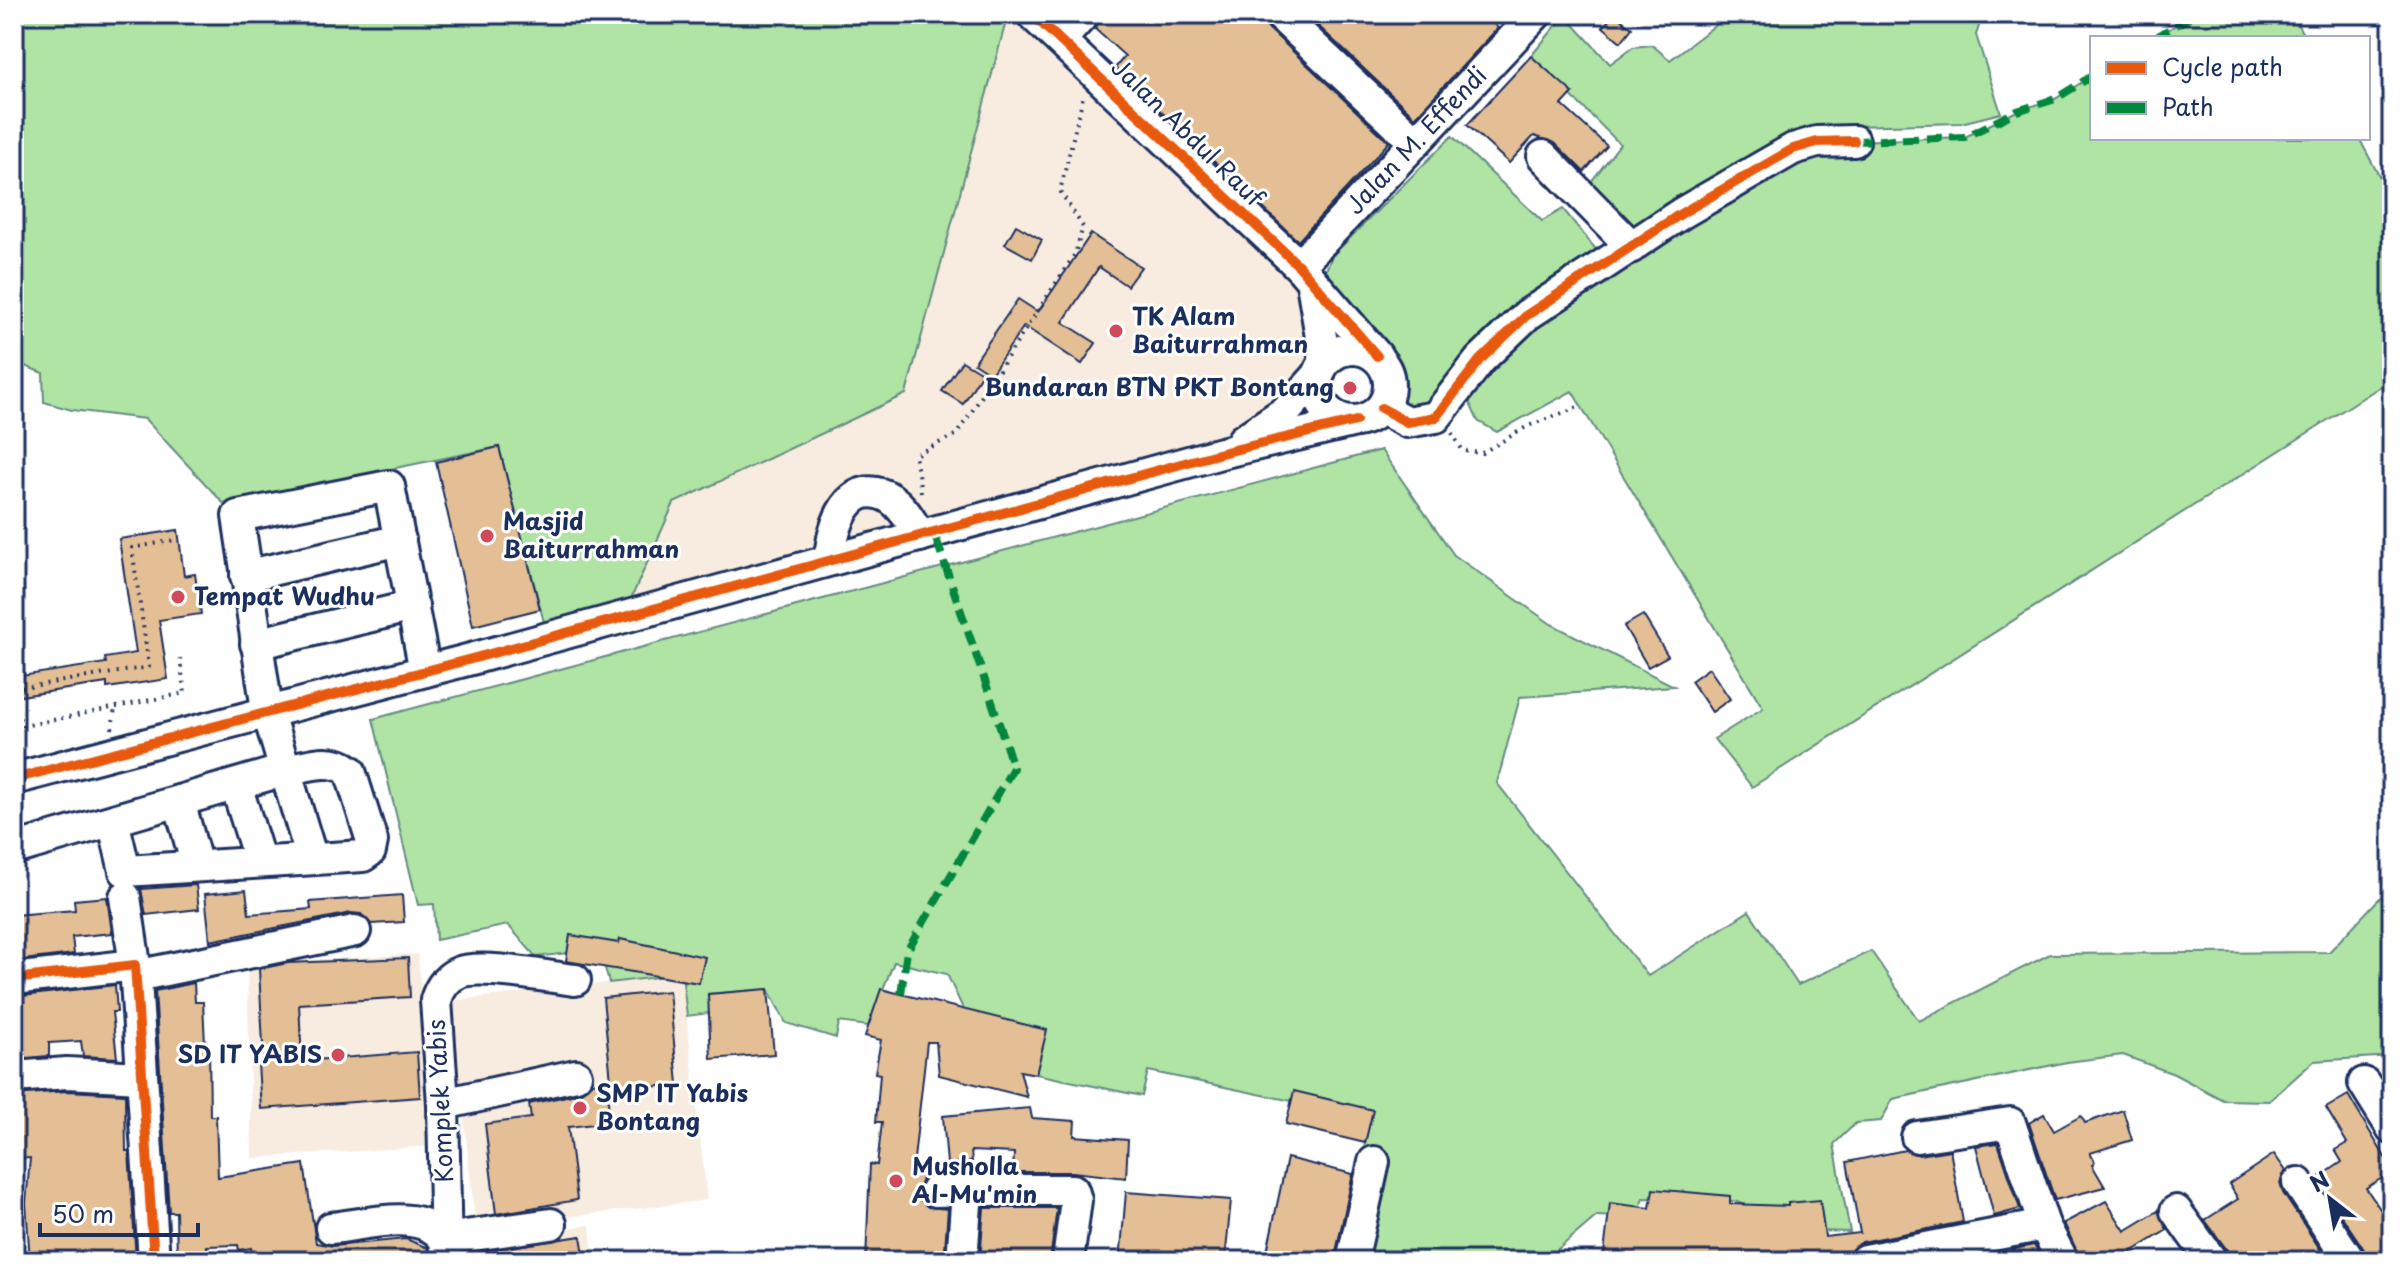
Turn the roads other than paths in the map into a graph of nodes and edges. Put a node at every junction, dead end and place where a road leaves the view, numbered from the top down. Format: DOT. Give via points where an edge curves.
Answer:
graph roads {
  1 [pos="1032,14"];
  2 [pos="1084,14"];
  3 [pos="1536,14"];
  4 [pos="1289,17"];
  5 [pos="1060,40"];
  6 [pos="1414,141"];
  7 [pos="1854,141"];
  8 [pos="1543,156"];
  9 [pos="1632,247"];
  10 [pos="1306,275"];
  11 [pos="1377,356"];
  12 [pos="1322,367"];
  13 [pos="1369,414"];
  14 [pos="1221,453"];
  15 [pos="920,536"];
  16 [pos="400,540"];
  17 [pos="830,560"];
  18 [pos="246,576"];
  19 [pos="413,606"];
  20 [pos="256,644"];
  21 [pos="425,671"];
  22 [pos="267,710"];
  23 [pos="285,770"];
  24 [pos="14,779"];
  25 [pos="236,785"];
  26 [pos="179,801"];
  27 [pos="113,820"];
  28 [pos="14,849"];
  29 [pos="312,859"];
  30 [pos="260,862"];
  31 [pos="197,866"];
  32 [pos="125,897"];
  33 [pos="355,931"];
  34 [pos="136,970"];
  35 [pos="14,979"];
  36 [pos="575,980"];
  37 [pos="576,1075"];
  38 [pos="14,1077"];
  39 [pos="141,1077"];
  40 [pos="2364,1083"];
  41 [pos="443,1104"];
  42 [pos="2392,1128"];
  43 [pos="1917,1137"];
  44 [pos="1374,1162"];
  45 [pos="2298,1183"];
  46 [pos="967,1190"];
  47 [pos="936,1191"];
  48 [pos="2176,1211"];
  49 [pos="551,1224"];
  50 [pos="2044,1225"];
  51 [pos="331,1228"];
  52 [pos="445,1250"];
  53 [pos="1865,1260"];
  54 [pos="154,1261"];
  55 [pos="962,1261"];
  56 [pos="1068,1261"];
  57 [pos="1352,1261"];
  58 [pos="2063,1261"];
  59 [pos="2212,1261"];
  60 [pos="2350,1261"];
  1 -- 5 [label="street, Jalan Abdul Rauf"];
  2 -- 5 [label="street"];
  3 -- 6 [label="street, Jalan M. Effendi"];
  4 -- 6 [label="street"];
  5 -- 10 [label="street, Jalan Abdul Rauf"];
  6 -- 10 [label="street, Jalan M. Effendi"];
  7 -- 9 [label="street" via="1793,149"];
  8 -- 9 [label="street"];
  9 -- 13 [label="street" via="1503,335 1439,414 1407,422"];
  10 -- 11 [label="street, Jalan Abdul Rauf"];
  10 -- 12 [label="street"];
  11 -- 12 [label="street" via="1350,348"];
  11 -- 13 [label="street" via="1390,381 1388,396"];
  12 -- 13 [label="street" via="1321,402 1342,420"];
  12 -- 14 [label="street" via="1286,411"];
  13 -- 14 [label="street"];
  14 -- 15 [label="street"];
  15 -- 17 [label="street"];
  15 -- 17 [label="street" via="882,494 856,497 831,538"];
  16 -- 18 [label="street"];
  16 -- 18 [label="street" via="392,491 385,486 244,513 236,524"];
  16 -- 19 [label="street"];
  17 -- 21 [label="street"];
  18 -- 20 [label="street"];
  19 -- 20 [label="street"];
  19 -- 21 [label="street"];
  20 -- 22 [label="street"];
  21 -- 22 [label="street"];
  22 -- 23 [label="street"];
  22 -- 24 [label="street"];
  23 -- 25 [label="street"];
  23 -- 29 [label="street"];
  23 -- 29 [label="street" via="341,764 358,788 370,828 370,851"];
  25 -- 26 [label="street"];
  25 -- 30 [label="street"];
  26 -- 27 [label="street"];
  26 -- 31 [label="street"];
  27 -- 28 [label="street"];
  27 -- 31 [label="street" via="125,871"];
  29 -- 30 [label="street"];
  30 -- 31 [label="street"];
  32 -- 34 [label="street"];
  33 -- 34 [label="street"];
  34 -- 35 [label="street"];
  34 -- 39 [label="street"];
  36 -- 41 [label="street, Komplek Yabis" via="477,970 448,980 436,1000"];
  37 -- 41 [label="street"];
  38 -- 39 [label="street"];
  39 -- 54 [label="street"];
  40 -- 42 [label="street"];
  41 -- 52 [label="street, Komplek Yabis"];
  43 -- 50 [label="street" via="2010,1123"];
  44 -- 57 [label="street"];
  45 -- 60 [label="street"];
  46 -- 47 [label="street"];
  46 -- 55 [label="street"];
  46 -- 56 [label="street" via="1073,1190"];
  48 -- 59 [label="street"];
  49 -- 52 [label="street"];
  50 -- 53 [label="street"];
  50 -- 58 [label="street"];
  51 -- 52 [label="street" via="413,1221 430,1225"];
}
